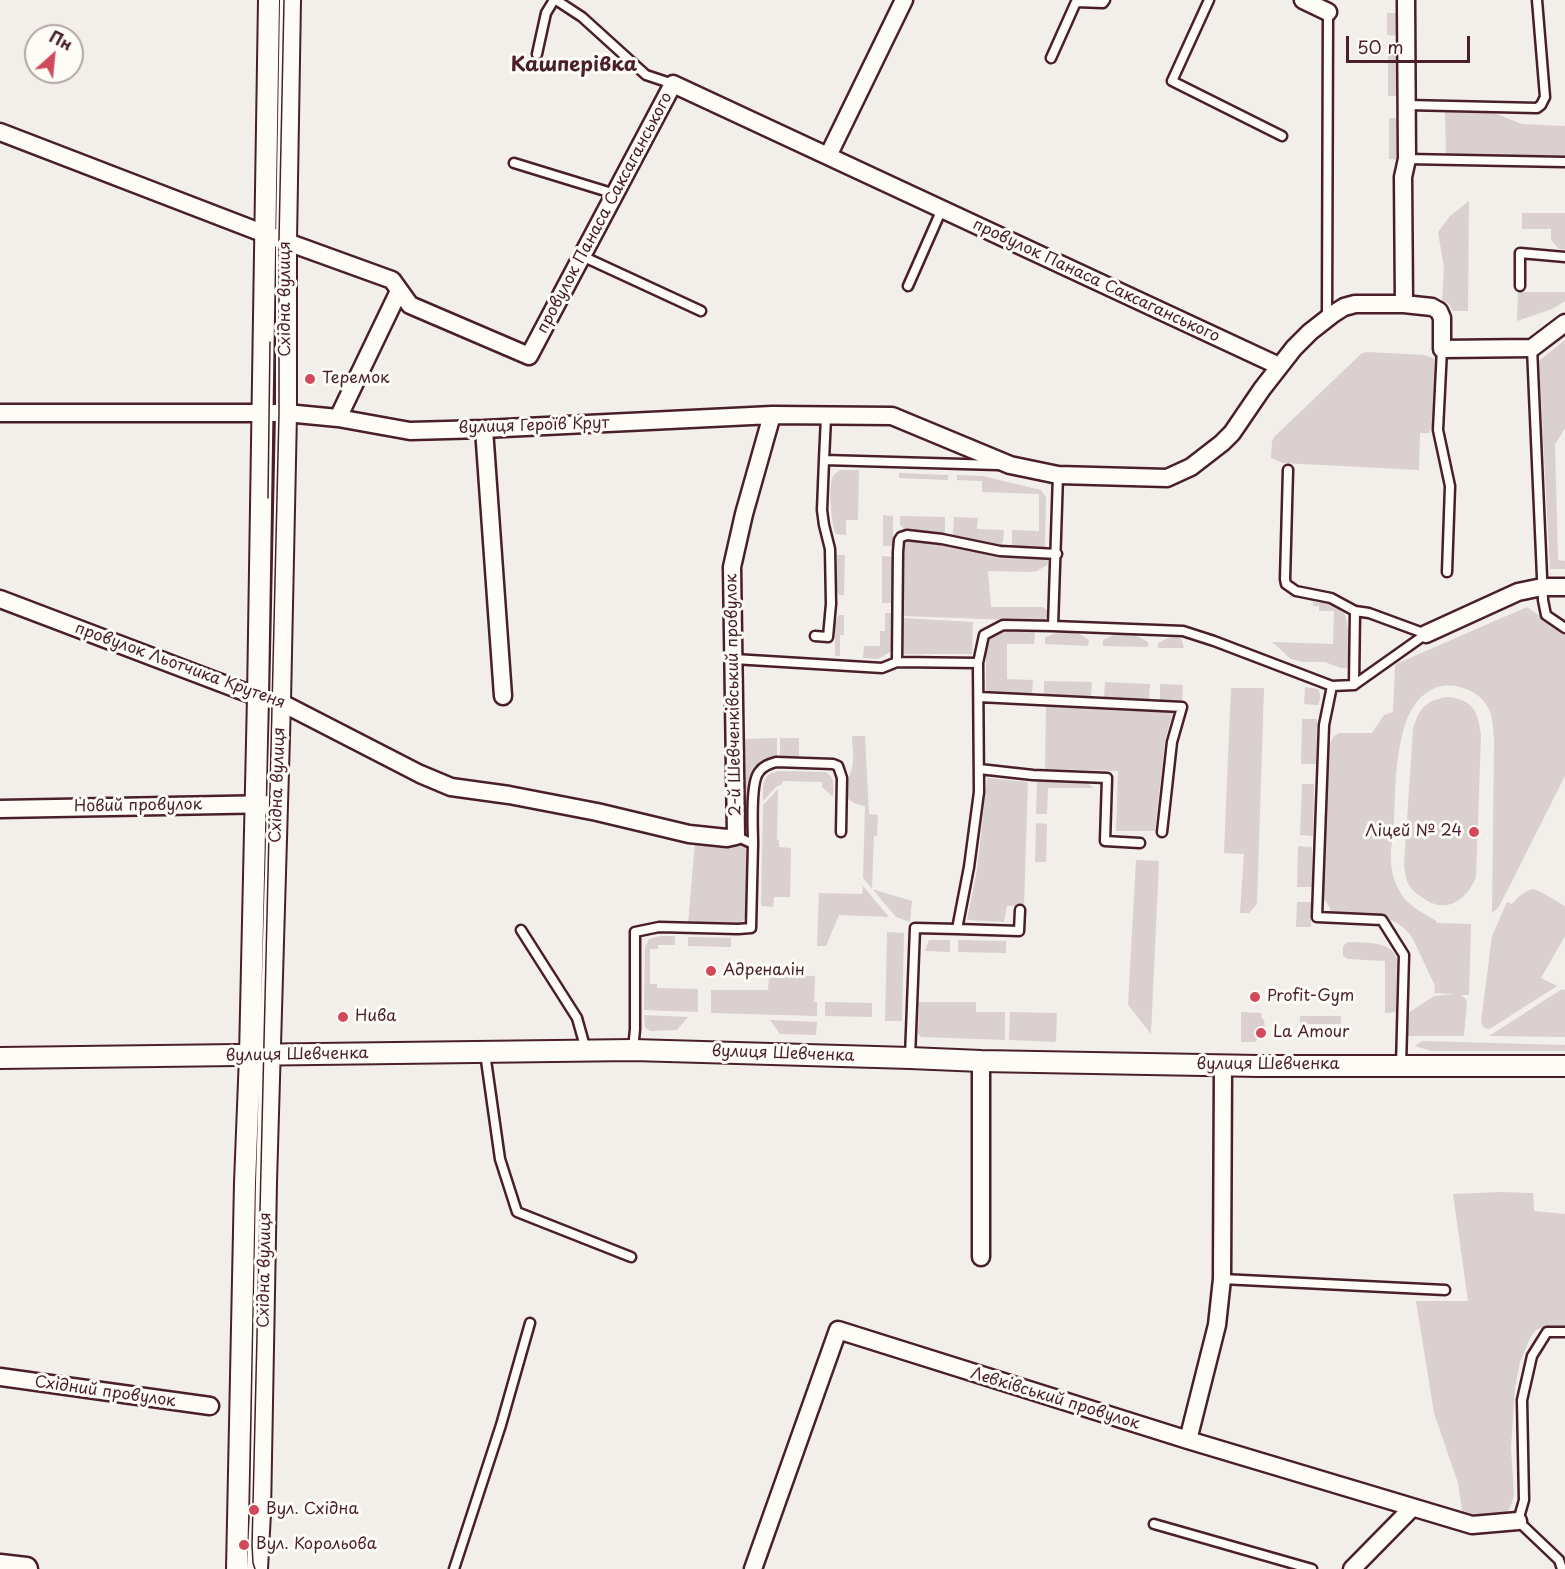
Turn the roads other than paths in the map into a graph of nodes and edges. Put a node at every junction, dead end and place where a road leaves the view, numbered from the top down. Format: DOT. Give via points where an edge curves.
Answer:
graph roads {
  1 [pos="269,0"];
  2 [pos="290,0"];
  3 [pos="555,0"];
  4 [pos="904,0"];
  5 [pos="1106,0"];
  6 [pos="1209,0"];
  7 [pos="1303,0"];
  8 [pos="1406,0"];
  9 [pos="1537,0"];
  10 [pos="1328,12"];
  11 [pos="537,54"];
  12 [pos="1051,58"];
  13 [pos="673,84"];
  14 [pos="1407,105"];
  15 [pos="0,132"];
  16 [pos="1282,136"];
  17 [pos="828,156"];
  18 [pos="1407,159"];
  19 [pos="1565,162"];
  20 [pos="514,163"];
  21 [pos="615,194"];
  22 [pos="942,209"];
  23 [pos="265,234"];
  24 [pos="286,241"];
  25 [pos="582,256"];
  26 [pos="1565,257"];
  27 [pos="908,286"];
  28 [pos="1520,286"];
  29 [pos="399,291"];
  30 [pos="1404,304"];
  31 [pos="701,311"];
  32 [pos="1327,319"];
  33 [pos="1565,323"];
  34 [pos="1532,348"];
  35 [pos="1442,349"];
  36 [pos="1279,366"];
  37 [pos="0,413"];
  38 [pos="263,413"];
  39 [pos="286,413"];
  40 [pos="772,415"];
  41 [pos="826,417"];
  42 [pos="338,418"];
  43 [pos="484,429"];
  44 [pos="824,460"];
  45 [pos="1010,465"];
  46 [pos="1288,470"];
  47 [pos="1058,475"];
  48 [pos="1057,554"];
  49 [pos="1447,572"];
  50 [pos="1542,587"];
  51 [pos="1565,587"];
  52 [pos="0,599"];
  53 [pos="1355,611"];
  54 [pos="1053,626"];
  55 [pos="1565,628"];
  56 [pos="1426,634"];
  57 [pos="815,636"];
  58 [pos="734,659"];
  59 [pos="897,662"];
  60 [pos="978,663"];
  61 [pos="1354,685"];
  62 [pos="1332,686"];
  63 [pos="503,696"];
  64 [pos="258,697"];
  65 [pos="979,697"];
  66 [pos="280,702"];
  67 [pos="979,769"];
  68 [pos="255,804"];
  69 [pos="277,804"];
  70 [pos="0,809"];
  71 [pos="841,832"];
  72 [pos="1162,832"];
  73 [pos="736,836"];
  74 [pos="1140,843"];
  75 [pos="753,844"];
  76 [pos="1020,910"];
  77 [pos="957,929"];
  78 [pos="521,930"];
  79 [pos="633,1050"];
  80 [pos="586,1051"];
  81 [pos="484,1052"];
  82 [pos="270,1055"];
  83 [pos="250,1056"];
  84 [pos="0,1058"];
  85 [pos="910,1058"];
  86 [pos="981,1061"];
  87 [pos="1223,1065"];
  88 [pos="1401,1066"];
  89 [pos="1565,1066"];
  90 [pos="631,1257"];
  91 [pos="981,1257"];
  92 [pos="1222,1280"];
  93 [pos="1445,1290"];
  94 [pos="530,1323"];
  95 [pos="1565,1332"];
  96 [pos="0,1377"];
  97 [pos="210,1406"];
  98 [pos="1188,1440"];
  99 [pos="1412,1508"];
  100 [pos="1518,1521"];
  101 [pos="1154,1524"];
  102 [pos="0,1566"];
  103 [pos="26,1569"];
  104 [pos="237,1569"];
  105 [pos="257,1569"];
  106 [pos="454,1569"];
  107 [pos="753,1569"];
  108 [pos="1312,1569"];
  109 [pos="1352,1569"];
  110 [pos="1562,1569"];
  1 -- 23 [label="street, Східна вулиця"];
  2 -- 24 [label="street, Східна вулиця"];
  3 -- 11 [label="lane" via="546,13"];
  3 -- 13 [label="lane" via="582,17 646,75"];
  4 -- 17 [label="street"];
  5 -- 12 [label="lane" via="1076,2"];
  6 -- 16 [label="lane" via="1172,81"];
  7 -- 10 [label="street"];
  8 -- 14 [label="street"];
  9 -- 14 [label="lane" via="1545,97 1541,105"];
  10 -- 32 [label="lane"];
  13 -- 17 [label="street, провулок Панаса Саксаганського"];
  13 -- 21 [label="street, провулок Панаса Саксаганського"];
  14 -- 18 [label="street"];
  15 -- 23 [label="street, провулок Панаса Саксаганського"];
  17 -- 22 [label="street, провулок Панаса Саксаганського"];
  18 -- 19 [label="lane"];
  18 -- 30 [label="street" via="1403,177"];
  20 -- 21 [label="lane"];
  21 -- 25 [label="street, провулок Панаса Саксаганського"];
  22 -- 27 [label="lane"];
  22 -- 36 [label="street, провулок Панаса Саксаганського"];
  23 -- 24 [label="street, провулок Панаса Саксаганського"];
  23 -- 38 [label="street, Східна вулиця"];
  24 -- 29 [label="street, провулок Панаса Саксаганського" via="392,280"];
  24 -- 39 [label="street, Східна вулиця"];
  25 -- 29 [label="street, провулок Панаса Саксаганського" via="529,356 410,305"];
  25 -- 31 [label="lane"];
  26 -- 28 [label="lane" via="1520,253"];
  29 -- 42 [label="street"];
  30 -- 32 [label="street, вулиця Героїв Крут" via="1355,304"];
  30 -- 35 [label="street, вулиця Героїв Крут" via="1439,311"];
  32 -- 36 [label="street, вулиця Героїв Крут"];
  33 -- 34 [label="street"];
  34 -- 35 [label="street"];
  34 -- 50 [label="lane"];
  35 -- 49 [label="lane" via="1438,430 1450,486"];
  36 -- 47 [label="street, вулиця Героїв Крут" via="1232,433 1191,467 1167,478"];
  37 -- 38 [label="street, вулиця Героїв Крут"];
  38 -- 39 [label="street, вулиця Героїв Крут"];
  38 -- 64 [label="street, Східна вулиця"];
  39 -- 42 [label="street, вулиця Героїв Крут"];
  39 -- 66 [label="street, Східна вулиця"];
  40 -- 41 [label="street, вулиця Героїв Крут"];
  40 -- 43 [label="street, вулиця Героїв Крут"];
  40 -- 58 [label="street, 2-й Шевченківський провулок" via="732,567"];
  41 -- 44 [label="lane"];
  41 -- 45 [label="street, вулиця Героїв Крут" via="892,416"];
  42 -- 43 [label="street, вулиця Героїв Крут" via="410,431"];
  43 -- 63 [label="street"];
  44 -- 45 [label="lane"];
  44 -- 57 [label="lane" via="822,510 830,549 831,604 828,637"];
  45 -- 47 [label="street, вулиця Героїв Крут"];
  46 -- 53 [label="lane" via="1286,584 1296,591 1331,598"];
  47 -- 48 [label="lane"];
  48 -- 54 [label="lane"];
  48 -- 59 [label="lane" via="1000,551 942,539 901,537"];
  50 -- 51 [label="street"];
  50 -- 55 [label="lane" via="1546,615"];
  50 -- 56 [label="street" via="1518,592"];
  52 -- 64 [label="street, провулок Льотчика Крутеня"];
  53 -- 56 [label="lane"];
  53 -- 61 [label="lane"];
  54 -- 60 [label="lane" via="1004,625 984,635"];
  54 -- 62 [label="lane" via="1183,631"];
  56 -- 61 [label="lane"];
  58 -- 59 [label="lane" via="882,668"];
  58 -- 73 [label="street, 2-й Шевченківський провулок"];
  59 -- 60 [label="lane"];
  60 -- 65 [label="lane"];
  61 -- 62 [label="lane"];
  62 -- 88 [label="lane" via="1324,725 1317,917 1382,920 1404,955"];
  64 -- 66 [label="street, провулок Льотчика Крутеня"];
  64 -- 68 [label="street, Східна вулиця"];
  65 -- 67 [label="lane"];
  65 -- 72 [label="lane" via="1182,706 1172,742"];
  66 -- 69 [label="street, Східна вулиця"];
  66 -- 73 [label="street, провулок Льотчика Крутеня" via="451,787 597,812 689,834"];
  67 -- 74 [label="lane" via="1107,778 1105,841"];
  67 -- 77 [label="lane" via="969,867"];
  68 -- 69 [label="street, Новий провулок"];
  68 -- 70 [label="street, Новий провулок"];
  68 -- 83 [label="street, Східна вулиця"];
  69 -- 82 [label="street, Східна вулиця"];
  71 -- 75 [label="lane" via="842,778 838,766 776,762 761,769 754,780"];
  73 -- 75 [label="lane"];
  75 -- 79 [label="lane" via="751,928 659,927 635,932"];
  76 -- 77 [label="lane" via="1019,931"];
  77 -- 85 [label="lane" via="915,928"];
  78 -- 80 [label="lane" via="577,1018"];
  79 -- 80 [label="street, вулиця Шевченка"];
  79 -- 85 [label="street, вулиця Шевченка"];
  80 -- 81 [label="street, вулиця Шевченка"];
  81 -- 82 [label="street, вулиця Шевченка"];
  81 -- 90 [label="lane" via="500,1159 517,1212"];
  82 -- 83 [label="street, вулиця Шевченка"];
  82 -- 105 [label="street, Східна вулиця"];
  83 -- 84 [label="street, вулиця Шевченка"];
  83 -- 104 [label="street, Східна вулиця"];
  85 -- 86 [label="street, вулиця Шевченка"];
  86 -- 87 [label="street, вулиця Шевченка"];
  86 -- 91 [label="street"];
  87 -- 88 [label="street, вулиця Шевченка"];
  87 -- 92 [label="street"];
  88 -- 89 [label="street, вулиця Шевченка"];
  92 -- 93 [label="lane"];
  92 -- 98 [label="street" via="1216,1325"];
  94 -- 106 [label="lane"];
  95 -- 100 [label="lane" via="1547,1332 1532,1356 1522,1400 1524,1500"];
  96 -- 97 [label="street, Східний провулок"];
  98 -- 99 [label="street, Левківський провулок"];
  98 -- 107 [label="street, Левківський провулок" via="838,1330"];
  99 -- 100 [label="street, Левківський провулок" via="1472,1525"];
  99 -- 109 [label="street"];
  100 -- 110 [label="lane" via="1559,1560"];
  101 -- 108 [label="lane"];
  102 -- 103 [label="main road"];
}
